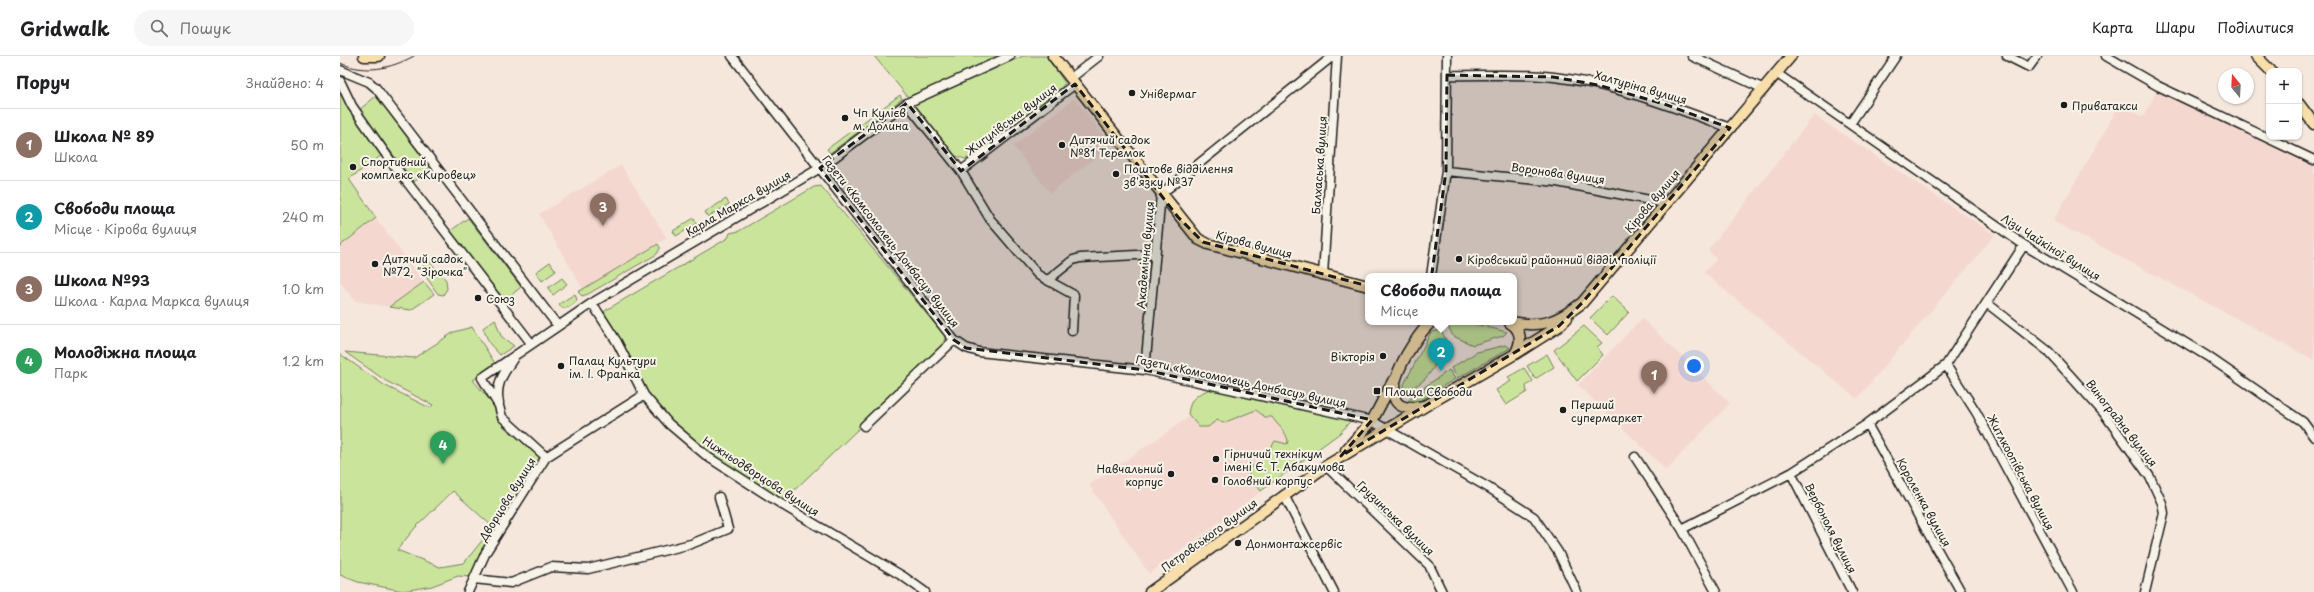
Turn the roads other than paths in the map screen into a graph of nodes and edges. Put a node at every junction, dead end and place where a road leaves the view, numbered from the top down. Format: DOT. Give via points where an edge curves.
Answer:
graph roads {
  1 [pos="364,56"];
  2 [pos="379,56"];
  3 [pos="732,56"];
  4 [pos="1010,56"];
  5 [pos="1053,56"];
  6 [pos="1099,56"];
  7 [pos="1333,56"];
  8 [pos="1338,56"];
  9 [pos="1448,56"];
  10 [pos="1692,56"];
  11 [pos="1791,56"];
  12 [pos="1896,56"];
  13 [pos="2007,56"];
  14 [pos="2037,56"];
  15 [pos="2106,56"];
  16 [pos="2256,56"];
  17 [pos="2268,68"];
  18 [pos="340,70"];
  19 [pos="1776,73"];
  20 [pos="1447,75"];
  21 [pos="340,81"];
  22 [pos="1073,81"];
  23 [pos="1764,88"];
  24 [pos="907,103"];
  25 [pos="2302,108"];
  26 [pos="1850,124"];
  27 [pos="2314,124"];
  28 [pos="1730,128"];
  29 [pos="2314,160"];
  30 [pos="820,168"];
  31 [pos="1446,170"];
  32 [pos="961,171"];
  33 [pos="1161,194"];
  34 [pos="1666,203"];
  35 [pos="2024,245"];
  36 [pos="1156,254"];
  37 [pos="1431,273"];
  38 [pos="1323,275"];
  39 [pos="1048,280"];
  40 [pos="1365,285"];
  41 [pos="592,303"];
  42 [pos="1582,303"];
  43 [pos="1988,304"];
  44 [pos="1517,323"];
  45 [pos="1417,325"];
  46 [pos="1428,325"];
  47 [pos="1514,325"];
  48 [pos="558,326"];
  49 [pos="1072,331"];
  50 [pos="1416,339"];
  51 [pos="954,340"];
  52 [pos="531,344"];
  53 [pos="518,353"];
  54 [pos="1515,354"];
  55 [pos="1946,365"];
  56 [pos="1145,370"];
  57 [pos="1396,376"];
  58 [pos="644,395"];
  59 [pos="499,406"];
  60 [pos="1427,406"];
  61 [pos="1372,421"];
  62 [pos="1867,424"];
  63 [pos="864,426"];
  64 [pos="1388,429"];
  65 [pos="2314,437"];
  66 [pos="1341,456"];
  67 [pos="546,457"];
  68 [pos="1635,457"];
  69 [pos="1326,466"];
  70 [pos="1791,474"];
  71 [pos="1284,495"];
  72 [pos="719,497"];
  73 [pos="1682,530"];
  74 [pos="474,579"];
  75 [pos="468,592"];
  76 [pos="925,592"];
  77 [pos="1150,592"];
  78 [pos="1334,592"];
  79 [pos="1442,592"];
  80 [pos="1577,592"];
  81 [pos="1716,592"];
  82 [pos="1852,592"];
  83 [pos="1961,592"];
  84 [pos="2073,592"];
  85 [pos="2145,592"];
  1 -- 2 [label="main road"];
  3 -- 30 [label="street, Газети «Комсомолець Донбасу» вулиця"];
  4 -- 24 [label="street, Карла Маркса вулиця"];
  5 -- 22 [label="main road, Кірова вулиця"];
  6 -- 22 [label="street, Жигулівська вулиця"];
  7 -- 33 [label="street, Академічна вулиця"];
  8 -- 38 [label="street, Балхаська вулиця"];
  9 -- 20 [label="street"];
  10 -- 23 [label="street"];
  11 -- 19 [label="main road, Кірова вулиця"];
  12 -- 26 [label="street"];
  13 -- 14 [label="street" via="2030,67"];
  15 -- 29 [label="street" via="2158,86"];
  16 -- 17 [label="main road"];
  18 -- 48 [label="street" via="369,82 376,88"];
  19 -- 23 [label="main road, Кірова вулиця"];
  19 -- 26 [label="street, Лізи Чайкіної вулиця"];
  20 -- 28 [label="street, Халтуріна вулиця" via="1553,77 1598,85 1664,104"];
  20 -- 31 [label="street"];
  21 -- 52 [label="street" via="352,106 377,142"];
  22 -- 32 [label="street, Жигулівська вулиця"];
  22 -- 33 [label="main road, Кірова вулиця"];
  23 -- 28 [label="main road, Кірова вулиця"];
  24 -- 30 [label="street, Карла Маркса вулиця"];
  24 -- 32 [label="street, Жигулівська вулиця"];
  25 -- 27 [label="main road"];
  26 -- 35 [label="street, Лізи Чайкіної вулиця"];
  28 -- 34 [label="main road, Кірова вулиця"];
  30 -- 41 [label="street, Карла Маркса вулиця"];
  30 -- 51 [label="street, Газети «Комсомолець Донбасу» вулиця"];
  31 -- 34 [label="street, Воронова вулиця" via="1557,182"];
  31 -- 37 [label="street"];
  32 -- 39 [label="street, Жигулівська вулиця" via="990,219 1038,275"];
  33 -- 36 [label="street, Академічна вулиця"];
  33 -- 38 [label="main road, Кірова вулиця" via="1178,217 1203,242"];
  34 -- 42 [label="main road, Кірова вулиця"];
  35 -- 43 [label="street"];
  35 -- 65 [label="street, Лізи Чайкіної вулиця" via="2207,356 2303,422"];
  36 -- 39 [label="street" via="1080,258 1073,260"];
  36 -- 56 [label="street, Академічна вулиця"];
  38 -- 40 [label="main road, Кірова вулиця"];
  39 -- 49 [label="street, Жигулівська вулиця" via="1074,295"];
  41 -- 48 [label="street, Карла Маркса вулиця"];
  41 -- 58 [label="street, Нижньодворцова вулиця" via="617,342"];
  42 -- 44 [label="main road, Кірова вулиця" via="1557,320 1532,326"];
  42 -- 54 [label="main road" via="1559,326"];
  43 -- 55 [label="street"];
  43 -- 85 [label="street, Виноградна вулиця" via="2048,351 2103,412 2150,477 2164,513"];
  45 -- 50 [label="main road"];
  46 -- 50 [label="main road"];
  47 -- 54 [label="main road, Кірова вулиця" via="1520,335"];
  48 -- 52 [label="street, Карла Маркса вулиця"];
  50 -- 57 [label="main road"];
  51 -- 56 [label="street, Газети «Комсомолець Донбасу» вулиця" via="966,348 979,352"];
  51 -- 63 [label="street"];
  52 -- 53 [label="street, Карла Маркса вулиця"];
  53 -- 59 [label="street" via="501,376 497,393"];
  53 -- 59 [label="street, Карла Маркса вулиця" via="482,378"];
  54 -- 60 [label="main road"];
  55 -- 62 [label="street"];
  55 -- 84 [label="street, Житлкоопівська вулиця" via="1976,412"];
  56 -- 61 [label="street, Газети «Комсомолець Донбасу» вулиця"];
  57 -- 60 [label="main road" via="1393,395 1399,405 1412,410"];
  57 -- 61 [label="main road"];
  58 -- 67 [label="street, Дворцова вулиця"];
  58 -- 76 [label="street, Нижньодворцова вулиця" via="669,424 708,456"];
  59 -- 67 [label="street" via="502,418"];
  60 -- 64 [label="main road"];
  61 -- 64 [label="street, Газети «Комсомолець Донбасу» вулиця"];
  61 -- 66 [label="main road"];
  62 -- 70 [label="street"];
  62 -- 83 [label="street, Короленка вулиця"];
  64 -- 66 [label="main road"];
  64 -- 80 [label="street, Газети «Комсомолець Донбасу» вулиця" via="1534,517 1558,552"];
  66 -- 69 [label="main road, Петровського вулиця"];
  67 -- 74 [label="street, Дворцова вулиця" via="486,552"];
  68 -- 73 [label="street"];
  69 -- 71 [label="main road, Петровського вулиця"];
  69 -- 79 [label="street, Грузинська вулиця" via="1429,566"];
  70 -- 73 [label="street"];
  70 -- 82 [label="street, Вербоноля вулиця"];
  71 -- 77 [label="main road, Петровського вулиця"];
  71 -- 78 [label="street"];
  72 -- 74 [label="street" via="728,529 691,544 588,569 551,567 512,583"];
  73 -- 81 [label="street"];
  74 -- 75 [label="street, Дворцова вулиця"];
}
